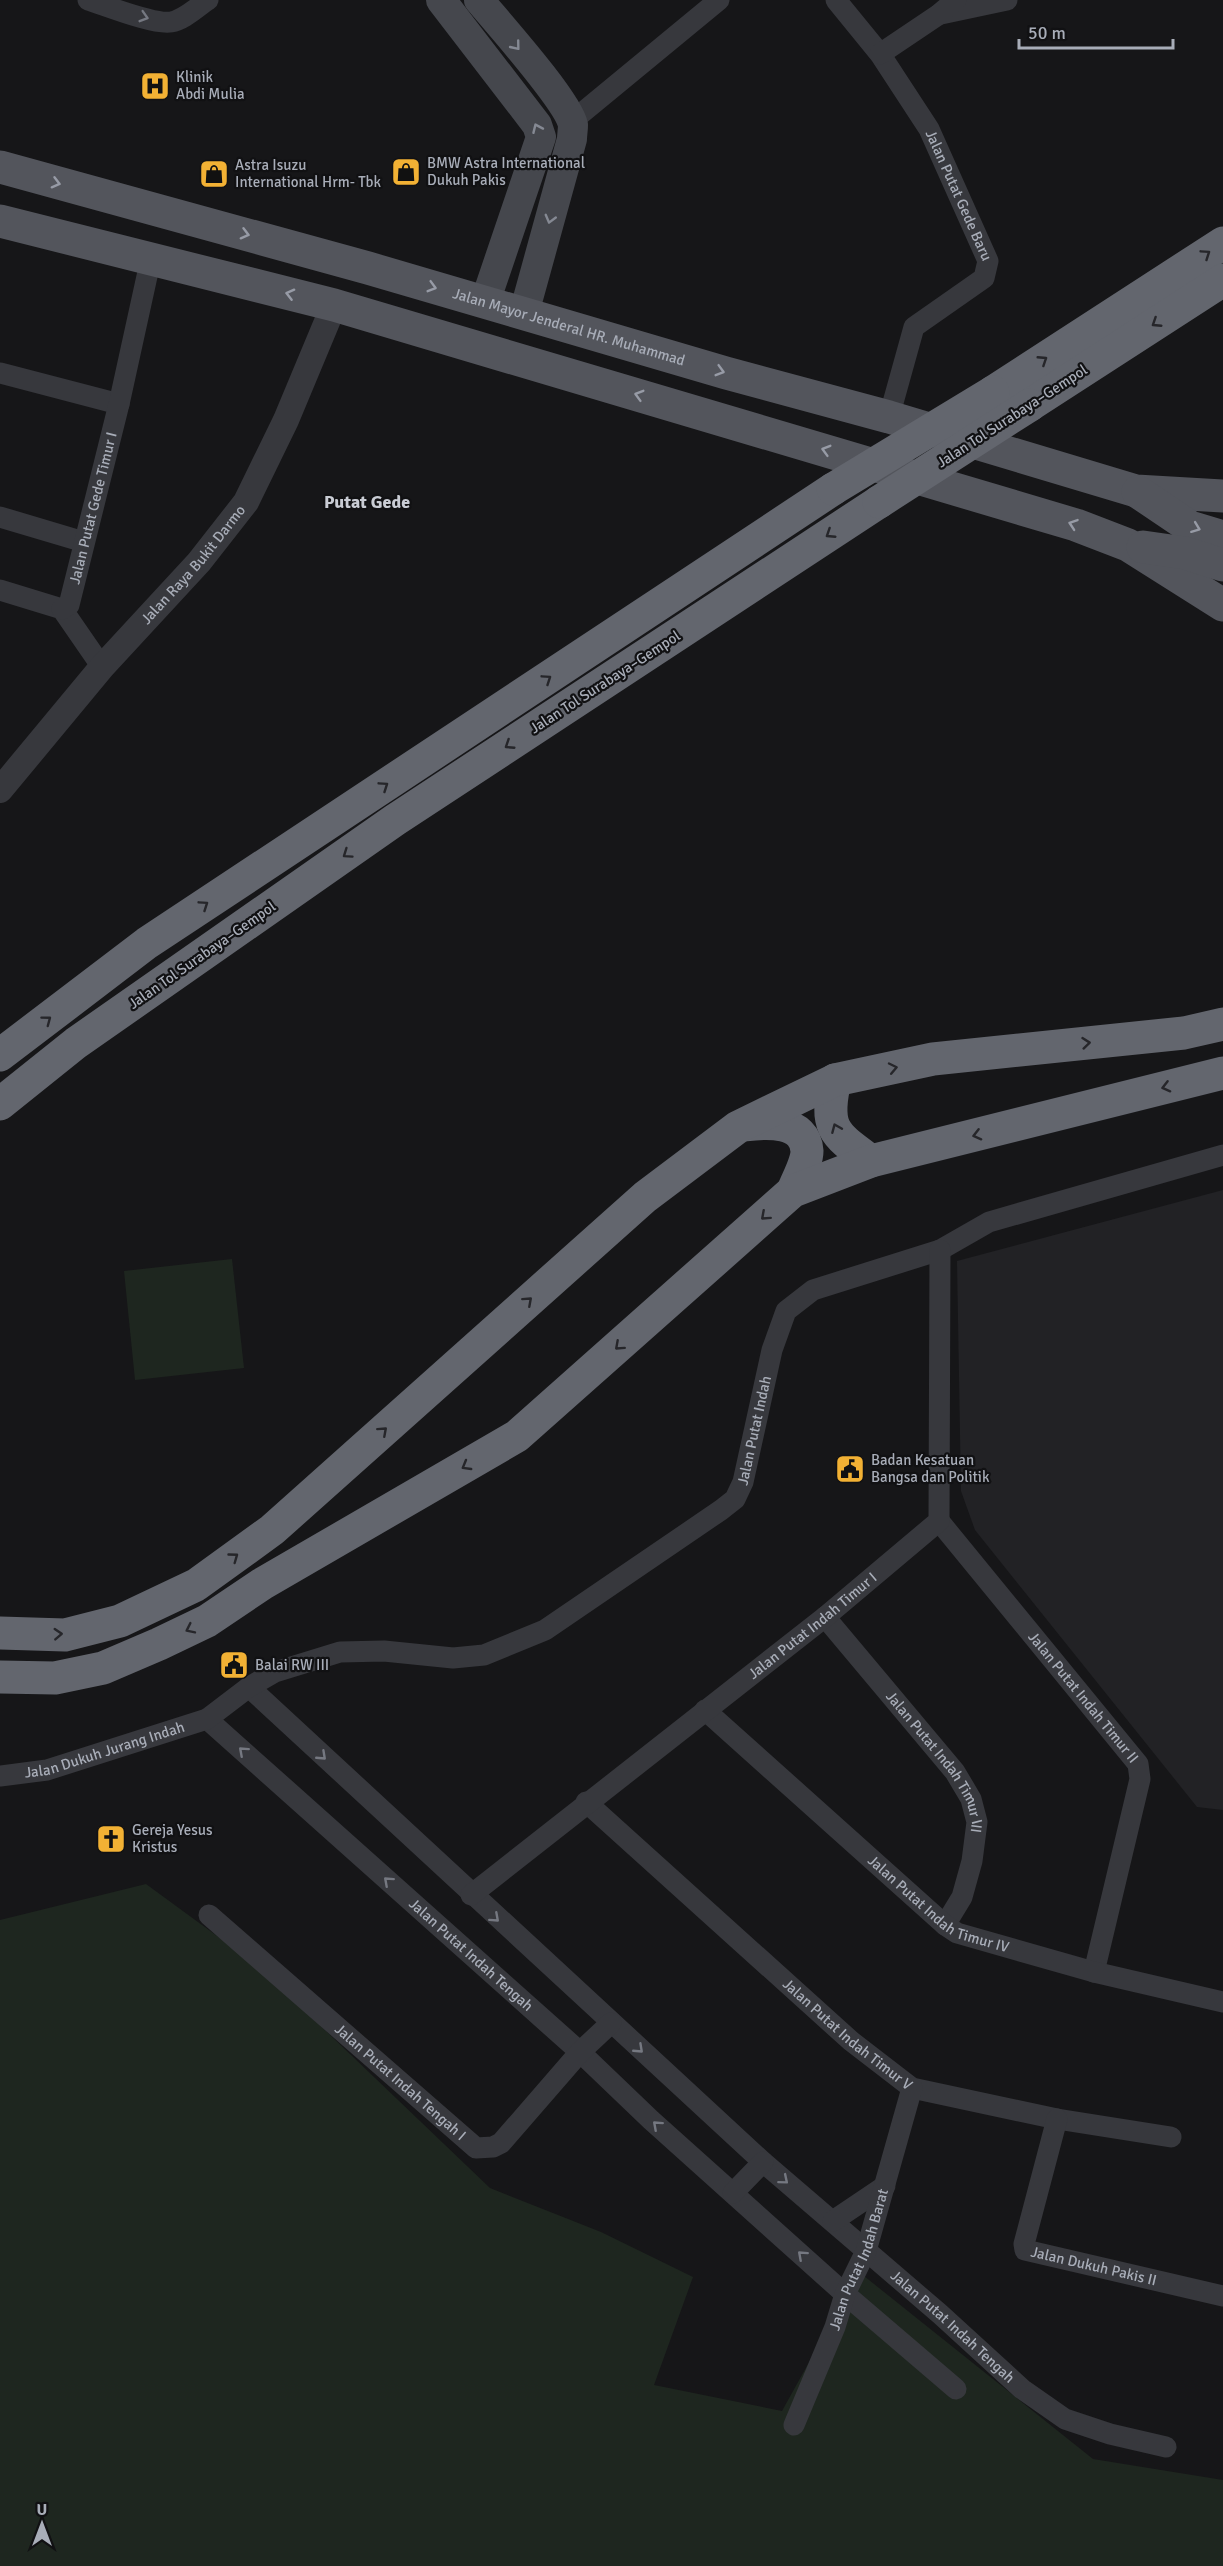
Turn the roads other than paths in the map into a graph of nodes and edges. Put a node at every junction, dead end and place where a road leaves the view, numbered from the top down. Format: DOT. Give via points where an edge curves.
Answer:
graph roads {
  1 [pos="88,0"];
  2 [pos="208,0"];
  3 [pos="441,0"];
  4 [pos="480,0"];
  5 [pos="718,0"];
  6 [pos="836,0"];
  7 [pos="956,0"];
  8 [pos="1007,0"];
  9 [pos="938,15"];
  10 [pos="880,54"];
  11 [pos="571,122"];
  12 [pos="0,167"];
  13 [pos="0,221"];
  14 [pos="1223,243"];
  15 [pos="151,258"];
  16 [pos="1223,280"];
  17 [pos="485,302"];
  18 [pos="334,305"];
  19 [pos="524,313"];
  20 [pos="0,373"];
  21 [pos="119,404"];
  22 [pos="889,417"];
  23 [pos="1136,491"];
  24 [pos="1223,496"];
  25 [pos="0,517"];
  26 [pos="1223,537"];
  27 [pos="84,542"];
  28 [pos="1128,545"];
  29 [pos="1223,565"];
  30 [pos="0,590"];
  31 [pos="1223,605"];
  32 [pos="62,609"];
  33 [pos="102,667"];
  34 [pos="3,780"];
  35 [pos="1223,1024"];
  36 [pos="76,1043"];
  37 [pos="0,1055"];
  38 [pos="1223,1073"];
  39 [pos="835,1080"];
  40 [pos="0,1104"];
  41 [pos="0,1127"];
  42 [pos="738,1127"];
  43 [pos="1223,1155"];
  44 [pos="871,1161"];
  45 [pos="793,1191"];
  46 [pos="940,1250"];
  47 [pos="939,1521"];
  48 [pos="825,1617"];
  49 [pos="0,1633"];
  50 [pos="3,1676"];
  51 [pos="249,1688"];
  52 [pos="705,1710"];
  53 [pos="207,1719"];
  54 [pos="0,1776"];
  55 [pos="586,1802"];
  56 [pos="471,1895"];
  57 [pos="209,1915"];
  58 [pos="945,1925"];
  59 [pos="1094,1972"];
  60 [pos="1223,2002"];
  61 [pos="611,2023"];
  62 [pos="580,2052"];
  63 [pos="912,2088"];
  64 [pos="1057,2119"];
  65 [pos="1171,2138"];
  66 [pos="763,2162"];
  67 [pos="885,2186"];
  68 [pos="733,2193"];
  69 [pos="833,2221"];
  70 [pos="866,2251"];
  71 [pos="845,2294"];
  72 [pos="1223,2296"];
  73 [pos="956,2388"];
  74 [pos="794,2425"];
  75 [pos="1167,2447"];
  1 -- 2 [label="street, one-way" via="170,23"];
  17 -- 3 [label="main road, one-way" via="541,137 537,125"];
  4 -- 11 [label="main road, one-way" via="551,88"];
  5 -- 11 [label="street"];
  6 -- 10 [label="street, Jalan Putat Gede Baru"];
  7 -- 9 [label="street"];
  8 -- 9 [label="street"];
  9 -- 10 [label="street"];
  10 -- 22 [label="street, Jalan Putat Gede Baru" via="929,129 988,261 984,278 914,327"];
  11 -- 19 [label="main road, one-way" via="572,139"];
  12 -- 17 [label="main road, Jalan Mayor Jenderal HR. Muhammad, one-way"];
  13 -- 15 [label="main road"];
  37 -- 14 [label="highway, Jalan Tol Surabaya–Gempol, one-way, bridge" via="147,943 833,489 993,392"];
  18 -- 15 [label="main road, one-way"];
  15 -- 21 [label="street, Jalan Putat Gede Timur I"];
  16 -- 36 [label="highway, Jalan Tol Surabaya–Gempol, one-way, bridge" via="395,820"];
  17 -- 19 [label="main road, Jalan Mayor Jenderal HR. Muhammad"];
  28 -- 18 [label="main road, one-way" via="981,495"];
  18 -- 33 [label="street, Jalan Raya Bukit Darmo" via="286,420 246,502 200,562"];
  19 -- 22 [label="main road, Jalan Mayor Jenderal HR. Muhammad, one-way"];
  20 -- 21 [label="street"];
  21 -- 27 [label="street, Jalan Putat Gede Timur I"];
  22 -- 23 [label="main road, Jalan Mayor Jenderal HR. Muhammad"];
  23 -- 24 [label="main road"];
  23 -- 26 [label="main road, one-way" via="1190,527"];
  25 -- 27 [label="street"];
  27 -- 32 [label="street, Jalan Putat Gede Timur I" via="69,605"];
  28 -- 29 [label="main road" via="1185,553"];
  28 -- 31 [label="main road"];
  30 -- 32 [label="street"];
  32 -- 33 [label="street"];
  33 -- 34 [label="street, Jalan Raya Bukit Darmo"];
  39 -- 35 [label="highway, one-way" via="933,1059 1184,1033"];
  36 -- 40 [label="highway, Jalan Tol Surabaya–Gempol"];
  36 -- 41 [label="highway"];
  38 -- 44 [label="highway, one-way"];
  39 -- 42 [label="highway"];
  44 -- 39 [label="highway, one-way" via="840,1139 832,1122"];
  42 -- 45 [label="highway" via="768,1122 794,1128 805,1142 807,1153"];
  49 -- 42 [label="highway, one-way" via="64,1635 120,1621 196,1585 272,1530 645,1197"];
  43 -- 46 [label="street, Jalan Putat Indah" via="989,1222"];
  44 -- 45 [label="highway"];
  45 -- 50 [label="highway, one-way" via="517,1436 262,1584 207,1621 159,1644 103,1668 55,1678"];
  46 -- 47 [label="street"];
  46 -- 51 [label="street, Jalan Putat Indah" via="813,1290 786,1311 772,1350 743,1482 735,1499 545,1630 484,1655 453,1658 384,1651 340,1652 275,1672"];
  47 -- 48 [label="street, Jalan Putat Indah Timur I"];
  47 -- 59 [label="street, Jalan Putat Indah Timur II" via="1138,1764 1140,1779"];
  48 -- 52 [label="street, Jalan Putat Indah Timur I"];
  48 -- 58 [label="street, Jalan Putat Indah Timur III" via="955,1772 971,1799 977,1822 972,1861 962,1897"];
  51 -- 53 [label="street, Jalan Putat Indah"];
  51 -- 56 [label="street, Jalan Putat Indah Tengah, one-way"];
  52 -- 55 [label="street, Jalan Putat Indah Timur I"];
  52 -- 58 [label="street, Jalan Putat Indah Timur IV"];
  53 -- 54 [label="street, Jalan Dukuh Jurang Indah" via="47,1770"];
  62 -- 53 [label="street, Jalan Putat Indah Tengah, one-way"];
  55 -- 56 [label="street, Jalan Putat Indah Timur I"];
  55 -- 63 [label="street, Jalan Putat Indah Timur V" via="851,2041"];
  56 -- 61 [label="street, Jalan Putat Indah Tengah, one-way"];
  57 -- 62 [label="street, Jalan Putat Indah Tengah I" via="476,2148 501,2143"];
  58 -- 59 [label="street, Jalan Putat Indah Timur IV" via="957,1933"];
  59 -- 60 [label="street, Jalan Putat Indah Timur IV"];
  61 -- 62 [label="street, Jalan Putat Indah Tengah I"];
  61 -- 66 [label="street, Jalan Putat Indah Tengah, one-way"];
  68 -- 62 [label="street, Jalan Putat Indah Tengah, one-way"];
  63 -- 64 [label="street, Jalan Putat Indah Timur V"];
  63 -- 67 [label="street, Jalan Putat Indah Barat"];
  64 -- 65 [label="street, Jalan Putat Indah Timur V"];
  64 -- 72 [label="street, Jalan Dukuh Pakis II" via="1025,2250"];
  66 -- 68 [label="street"];
  66 -- 69 [label="street, Jalan Putat Indah Tengah, one-way"];
  67 -- 69 [label="street"];
  67 -- 70 [label="street, Jalan Putat Indah Barat"];
  71 -- 68 [label="street, Jalan Putat Indah Tengah, one-way"];
  69 -- 70 [label="street, Jalan Putat Indah Tengah"];
  70 -- 71 [label="street, Jalan Putat Indah Barat"];
  70 -- 75 [label="street, Jalan Putat Indah Tengah" via="1022,2388 1065,2419"];
  71 -- 73 [label="street, Jalan Putat Indah Tengah"];
  71 -- 74 [label="street, Jalan Putat Indah Barat"];
}
